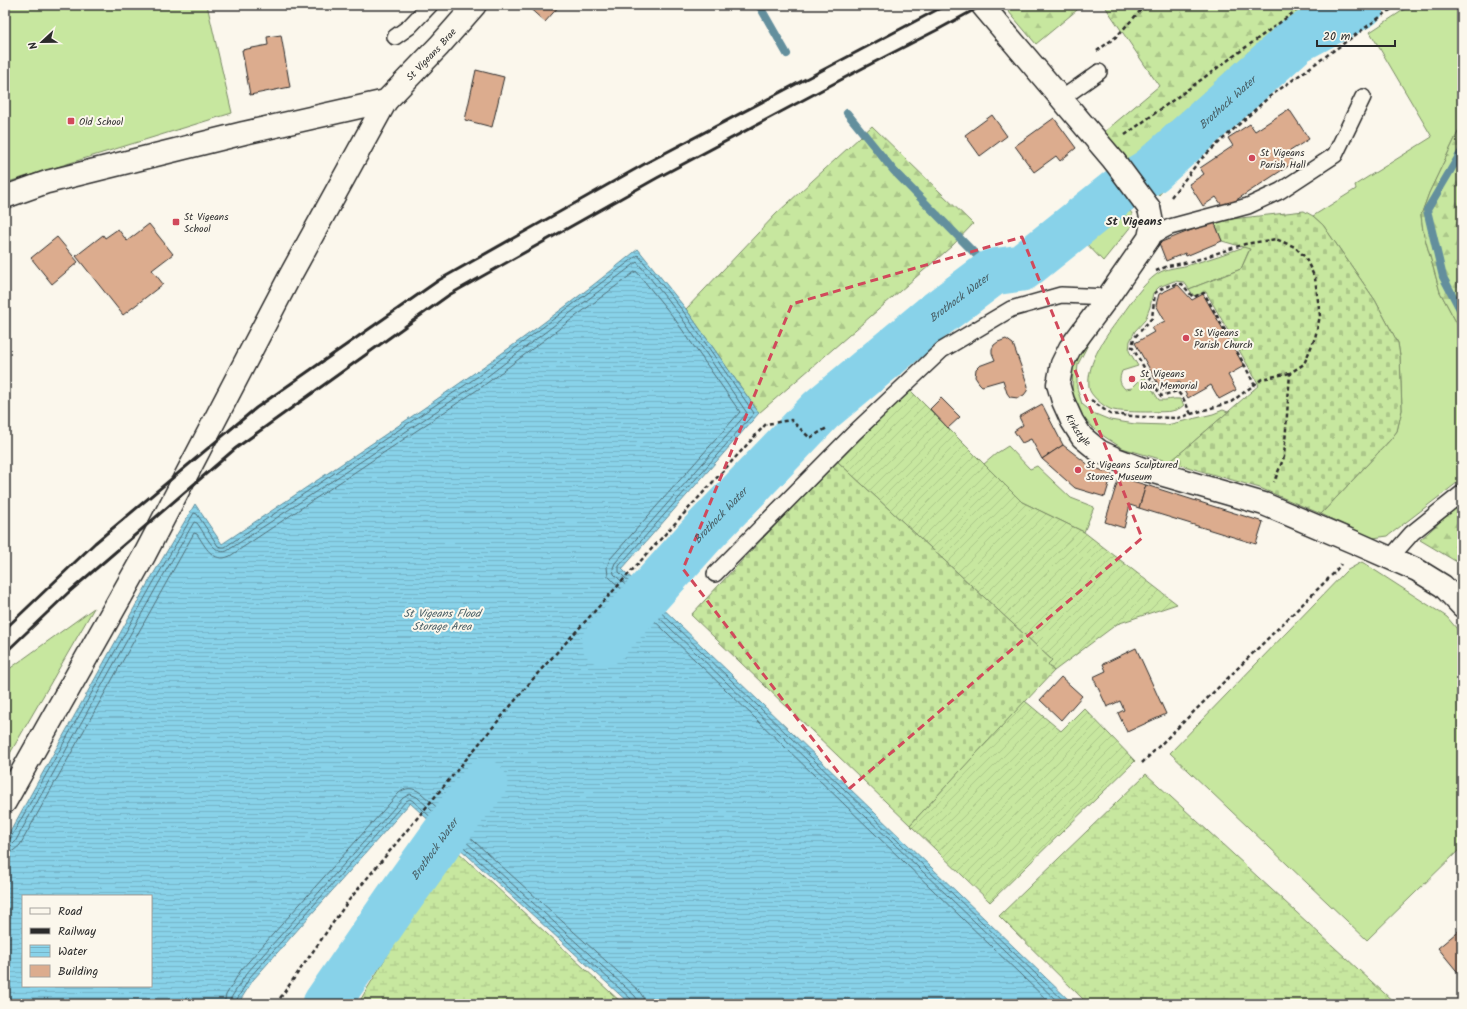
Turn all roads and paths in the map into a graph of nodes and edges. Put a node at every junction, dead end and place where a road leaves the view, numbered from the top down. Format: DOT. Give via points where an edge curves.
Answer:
graph roads {
  1 [pos="430,5"];
  2 [pos="475,5"];
  3 [pos="982,5"];
  4 [pos="1151,5"];
  5 [pos="1304,5"];
  6 [pos="1397,5"];
  7 [pos="395,37"];
  8 [pos="1093,54"];
  9 [pos="1099,72"];
  10 [pos="1363,97"];
  11 [pos="1061,99"];
  12 [pos="386,101"];
  13 [pos="1110,156"];
  14 [pos="5,197"];
  15 [pos="1150,223"];
  16 [pos="1152,273"];
  17 [pos="1108,297"];
  18 [pos="1290,373"];
  19 [pos="1254,384"];
  20 [pos="1088,396"];
  21 [pos="1190,414"];
  22 [pos="810,438"];
  23 [pos="1462,493"];
  24 [pos="1264,504"];
  25 [pos="1356,543"];
  26 [pos="1390,558"];
  27 [pos="715,574"];
  28 [pos="1452,585"];
  29 [pos="1462,606"];
  30 [pos="1142,763"];
  31 [pos="5,802"];
  32 [pos="276,1004"];
  1 -- 7 [label="lane" via="409,27"];
  2 -- 12 [label="street, St Vigeans Brae" via="440,46"];
  3 -- 11 [label="street"];
  4 -- 8 [label="path" via="1140,11 1117,36"];
  5 -- 13 [label="path"];
  6 -- 15 [label="path" via="1269,97 1200,160"];
  9 -- 11 [label="lane"];
  10 -- 15 [label="lane" via="1335,155 1280,191 1248,206 1170,227"];
  11 -- 13 [label="street"];
  12 -- 14 [label="street" via="47,182"];
  12 -- 31 [label="street, St Vigeans Brae" via="290,276 145,554"];
  13 -- 15 [label="street"];
  15 -- 17 [label="street, Kirkstyle"];
  16 -- 18 [label="path" via="1245,244 1276,239 1295,247 1305,257 1315,278 1320,316 1315,338 1304,364"];
  17 -- 24 [label="street, Kirkstyle" via="1070,348 1062,364 1058,384 1072,421 1082,437 1099,451 1143,469"];
  17 -- 27 [label="lane" via="1061,295 1011,309 942,350 855,432"];
  18 -- 19 [label="path" via="1262,379"];
  18 -- 24 [label="path" via="1284,457"];
  19 -- 21 [label="path" via="1231,402"];
  19 -- 21 [label="path" via="1204,293 1193,297 1182,284 1161,289 1155,293 1152,318 1134,338 1132,347 1161,396 1177,391"];
  20 -- 21 [label="path" via="1092,402 1110,414 1178,418"];
  22 -- 32 [label="path" via="791,420 766,424 538,673 350,900"];
  23 -- 26 [label="lane" via="1412,533"];
  24 -- 25 [label="street, Kirkstyle"];
  25 -- 26 [label="street, Kirkstyle"];
  25 -- 30 [label="path" via="1334,573"];
  26 -- 28 [label="street, Kirkstyle"];
  28 -- 29 [label="street, Kirkstyle"];
}
